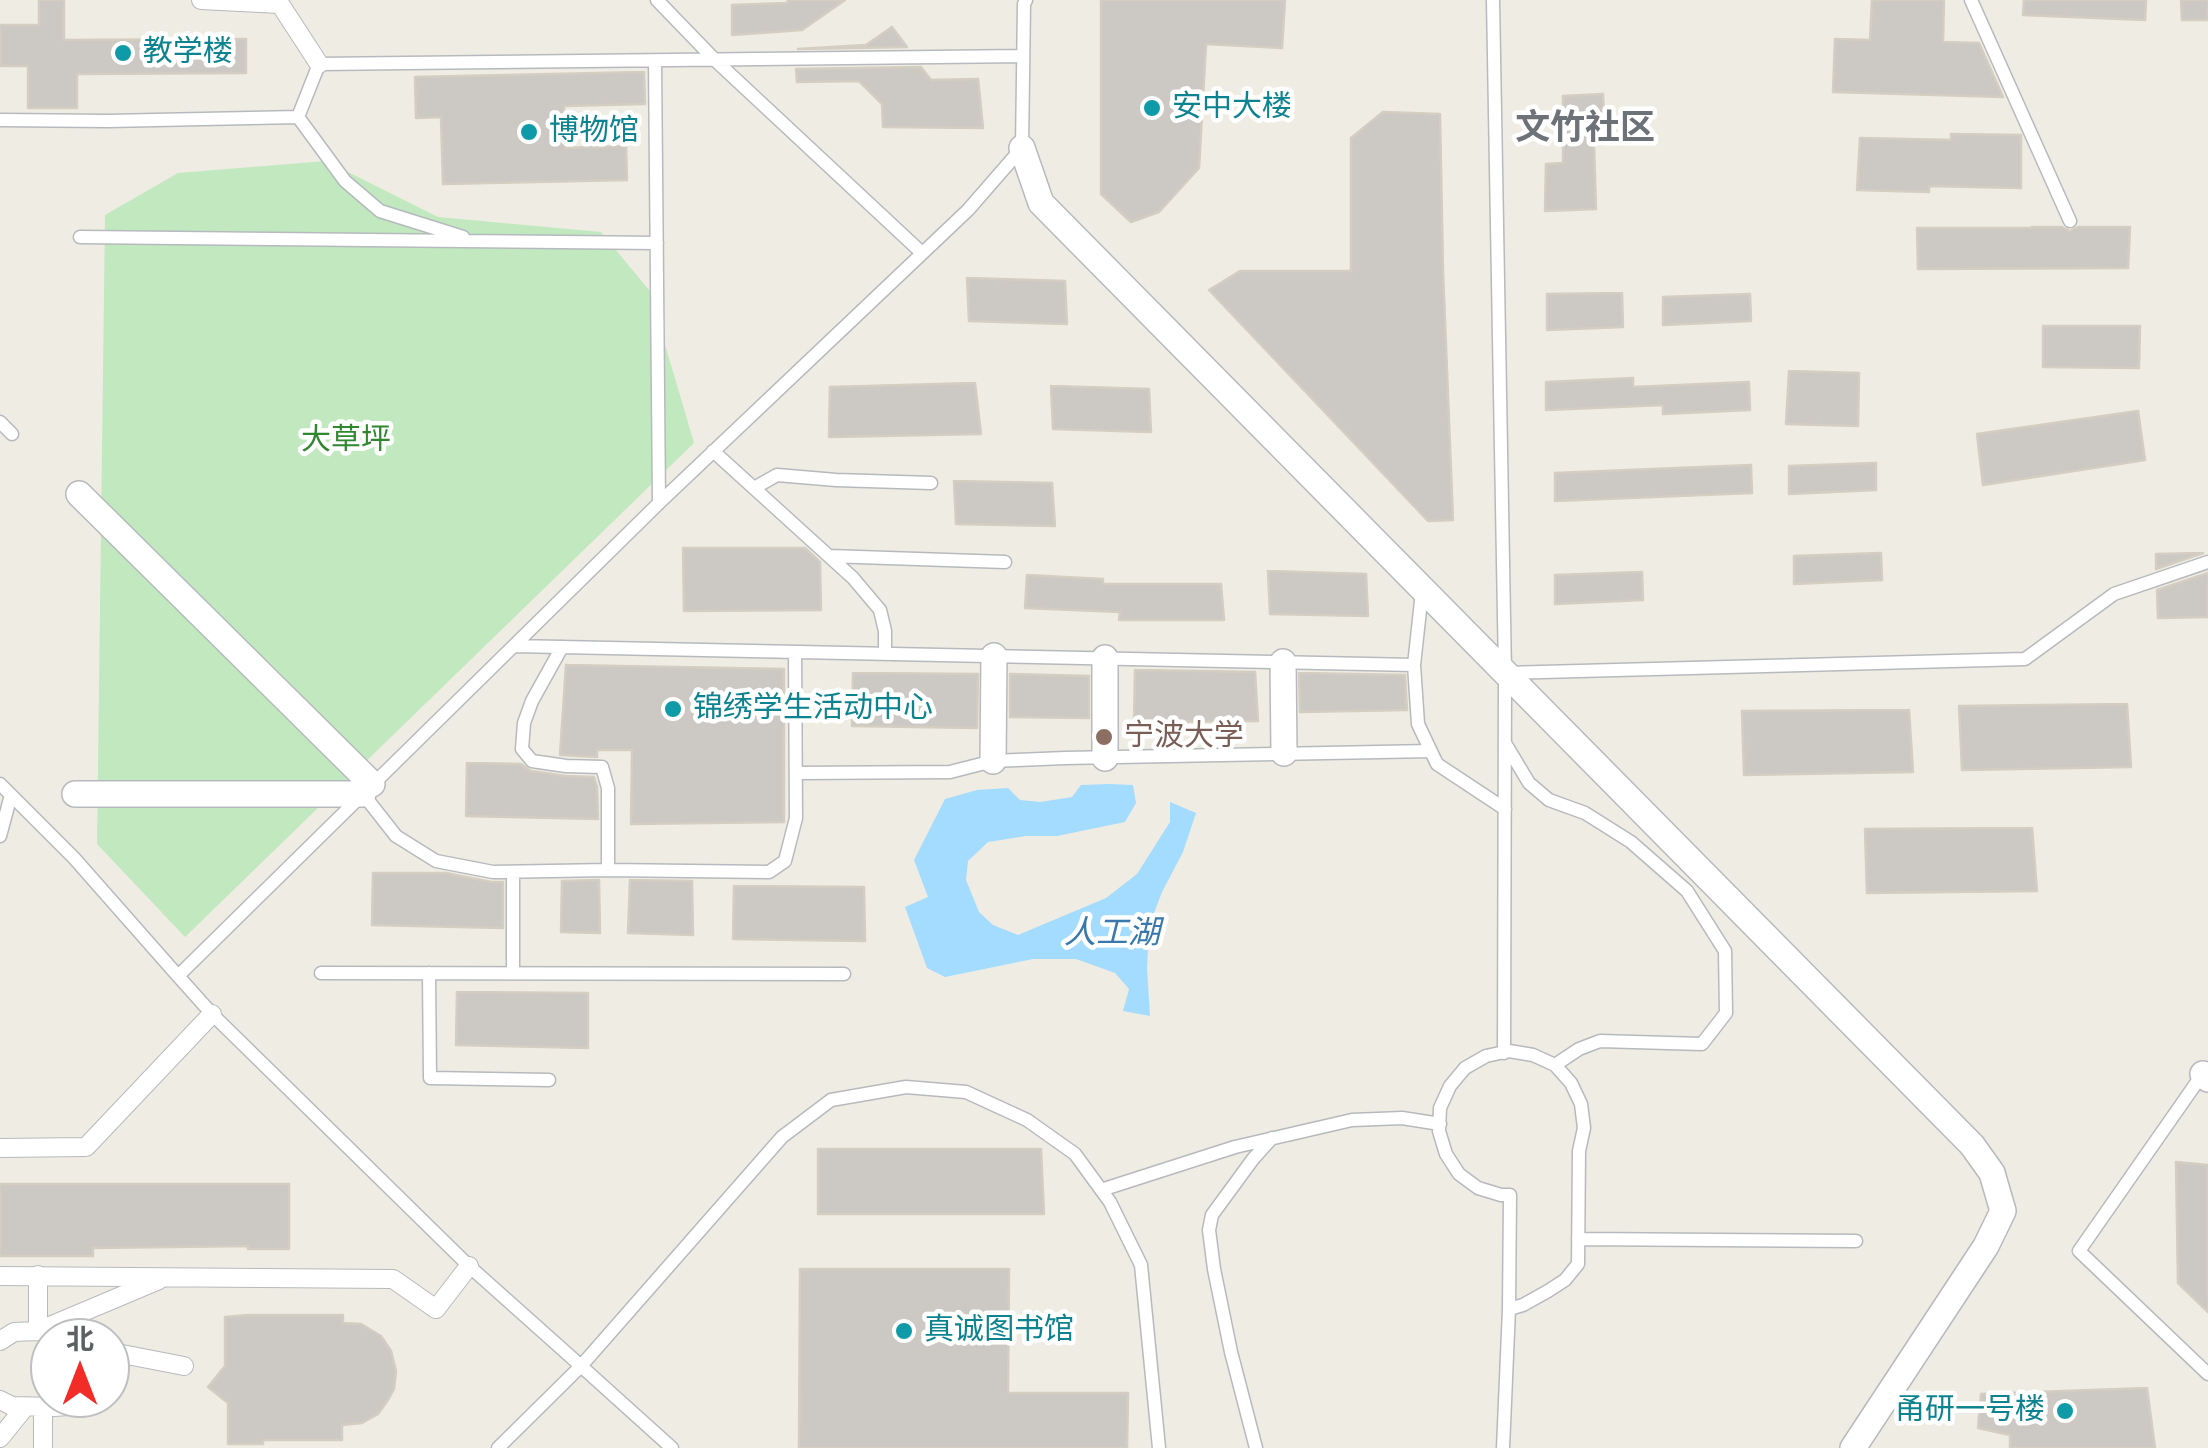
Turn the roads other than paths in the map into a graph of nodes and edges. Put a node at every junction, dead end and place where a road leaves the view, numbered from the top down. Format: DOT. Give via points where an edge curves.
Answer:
graph roads {
  1 [pos="201,0"];
  2 [pos="657,0"];
  3 [pos="1493,0"];
  4 [pos="1971,0"];
  5 [pos="1024,1"];
  6 [pos="1023,56"];
  7 [pos="655,60"];
  8 [pos="715,60"];
  9 [pos="319,64"];
  10 [pos="298,117"];
  11 [pos="0,120"];
  12 [pos="1022,148"];
  13 [pos="2070,220"];
  14 [pos="80,238"];
  15 [pos="478,242"];
  16 [pos="657,243"];
  17 [pos="922,252"];
  18 [pos="0,422"];
  19 [pos="12,434"];
  20 [pos="713,451"];
  21 [pos="930,483"];
  22 [pos="754,488"];
  23 [pos="79,494"];
  24 [pos="659,503"];
  25 [pos="829,556"];
  26 [pos="1005,562"];
  27 [pos="2208,562"];
  28 [pos="1422,590"];
  29 [pos="514,646"];
  30 [pos="562,646"];
  31 [pos="795,652"];
  32 [pos="886,654"];
  33 [pos="994,656"];
  34 [pos="1105,658"];
  35 [pos="1283,662"];
  36 [pos="1414,665"];
  37 [pos="1505,673"];
  38 [pos="1505,742"];
  39 [pos="1431,751"];
  40 [pos="1284,754"];
  41 [pos="1105,758"];
  42 [pos="992,761"];
  43 [pos="796,773"];
  44 [pos="0,784"];
  45 [pos="368,789"];
  46 [pos="75,794"];
  47 [pos="11,795"];
  48 [pos="1505,809"];
  49 [pos="0,836"];
  50 [pos="608,870"];
  51 [pos="513,872"];
  52 [pos="513,972"];
  53 [pos="321,973"];
  54 [pos="429,973"];
  55 [pos="844,974"];
  56 [pos="178,976"];
  57 [pos="212,1014"];
  58 [pos="1504,1052"];
  59 [pos="1554,1066"];
  60 [pos="2206,1073"];
  61 [pos="549,1080"];
  62 [pos="1440,1124"];
  63 [pos="1272,1138"];
  64 [pos="0,1148"];
  65 [pos="1101,1190"];
  66 [pos="1578,1239"];
  67 [pos="1856,1241"];
  68 [pos="470,1266"];
  69 [pos="38,1275"];
  70 [pos="0,1276"];
  71 [pos="164,1278"];
  72 [pos="1510,1309"];
  73 [pos="38,1318"];
  74 [pos="69,1318"];
  75 [pos="30,1331"];
  76 [pos="0,1341"];
  77 [pos="130,1356"];
  78 [pos="184,1366"];
  79 [pos="581,1366"];
  80 [pos="2208,1374"];
  81 [pos="0,1400"];
  82 [pos="30,1407"];
  83 [pos="30,1411"];
  84 [pos="36,1418"];
  85 [pos="0,1438"];
  86 [pos="43,1448"];
  87 [pos="498,1448"];
  88 [pos="672,1448"];
  89 [pos="1158,1448"];
  90 [pos="1256,1448"];
  91 [pos="1503,1448"];
  92 [pos="1853,1448"];
  1 -- 9 [label="street" via="280,4"];
  2 -- 8 [label="lane"];
  3 -- 37 [label="lane"];
  4 -- 13 [label="lane"];
  5 -- 6 [label="lane"];
  6 -- 8 [label="lane"];
  6 -- 12 [label="lane"];
  7 -- 8 [label="lane"];
  7 -- 9 [label="lane"];
  7 -- 16 [label="lane"];
  8 -- 17 [label="lane"];
  9 -- 10 [label="lane"];
  10 -- 11 [label="lane"];
  10 -- 15 [label="lane" via="345,181 380,211"];
  12 -- 17 [label="lane"];
  12 -- 28 [label="street" via="1041,203"];
  14 -- 15 [label="lane"];
  15 -- 16 [label="lane"];
  16 -- 24 [label="lane"];
  17 -- 20 [label="lane"];
  18 -- 19 [label="lane"];
  20 -- 22 [label="lane"];
  20 -- 24 [label="lane"];
  21 -- 22 [label="lane" via="778,475"];
  22 -- 25 [label="lane"];
  23 -- 45 [label="street"];
  24 -- 29 [label="lane"];
  25 -- 26 [label="lane"];
  25 -- 32 [label="lane" via="880,610"];
  27 -- 37 [label="lane" via="2114,594 2025,659"];
  28 -- 36 [label="lane"];
  28 -- 37 [label="street"];
  29 -- 30 [label="lane"];
  29 -- 45 [label="lane"];
  30 -- 31 [label="lane"];
  30 -- 50 [label="lane" via="532,700 522,750 532,761 602,767"];
  31 -- 32 [label="lane"];
  31 -- 43 [label="lane"];
  32 -- 33 [label="lane"];
  33 -- 34 [label="lane"];
  33 -- 42 [label="street"];
  34 -- 35 [label="lane"];
  34 -- 41 [label="street"];
  35 -- 36 [label="lane"];
  35 -- 40 [label="street"];
  36 -- 39 [label="lane" via="1418,724"];
  37 -- 38 [label="lane"];
  37 -- 92 [label="street" via="1972,1145 1992,1173 2003,1211 1986,1246"];
  38 -- 48 [label="lane"];
  38 -- 59 [label="lane" via="1528,782 1549,800 1630,842 1687,891 1725,951 1726,1013 1702,1044 1600,1041"];
  39 -- 40 [label="lane"];
  39 -- 48 [label="lane" via="1437,764"];
  40 -- 41 [label="lane"];
  41 -- 42 [label="lane"];
  42 -- 43 [label="lane" via="950,772"];
  43 -- 50 [label="lane" via="796,818 785,861 768,872"];
  44 -- 47 [label="lane"];
  45 -- 46 [label="street"];
  45 -- 51 [label="lane" via="396,836 436,861"];
  45 -- 56 [label="lane"];
  47 -- 49 [label="lane"];
  47 -- 56 [label="lane"];
  48 -- 58 [label="lane"];
  50 -- 51 [label="lane"];
  51 -- 52 [label="lane"];
  52 -- 54 [label="lane"];
  52 -- 55 [label="lane"];
  53 -- 54 [label="lane"];
  54 -- 61 [label="lane" via="430,1078"];
  56 -- 57 [label="lane"];
  57 -- 64 [label="street" via="86,1147"];
  57 -- 68 [label="lane"];
  58 -- 59 [label="lane"];
  58 -- 62 [label="lane" via="1465,1068 1440,1108"];
  59 -- 66 [label="lane" via="1582,1104"];
  60 -- 80 [label="lane" via="2079,1251"];
  62 -- 63 [label="lane" via="1352,1120"];
  62 -- 72 [label="lane" via="1446,1154 1459,1174 1478,1188 1510,1195"];
  63 -- 65 [label="lane"];
  63 -- 90 [label="lane" via="1212,1215 1209,1230"];
  65 -- 79 [label="lane" via="1075,1154 1027,1120 966,1092 906,1088 831,1100 782,1137"];
  65 -- 89 [label="lane" via="1141,1265"];
  66 -- 67 [label="lane"];
  66 -- 72 [label="lane" via="1578,1264 1564,1280"];
  68 -- 71 [label="street" via="436,1309 393,1279"];
  68 -- 79 [label="lane"];
  69 -- 70 [label="street"];
  69 -- 71 [label="street"];
  69 -- 73 [label="street"];
  71 -- 74 [label="street"];
  72 -- 91 [label="lane"];
  75 -- 76 [label="street"];
  77 -- 78 [label="street"];
  79 -- 87 [label="lane"];
  79 -- 88 [label="lane"];
  81 -- 82 [label="street"];
  83 -- 85 [label="street"];
  84 -- 86 [label="street"];
}
